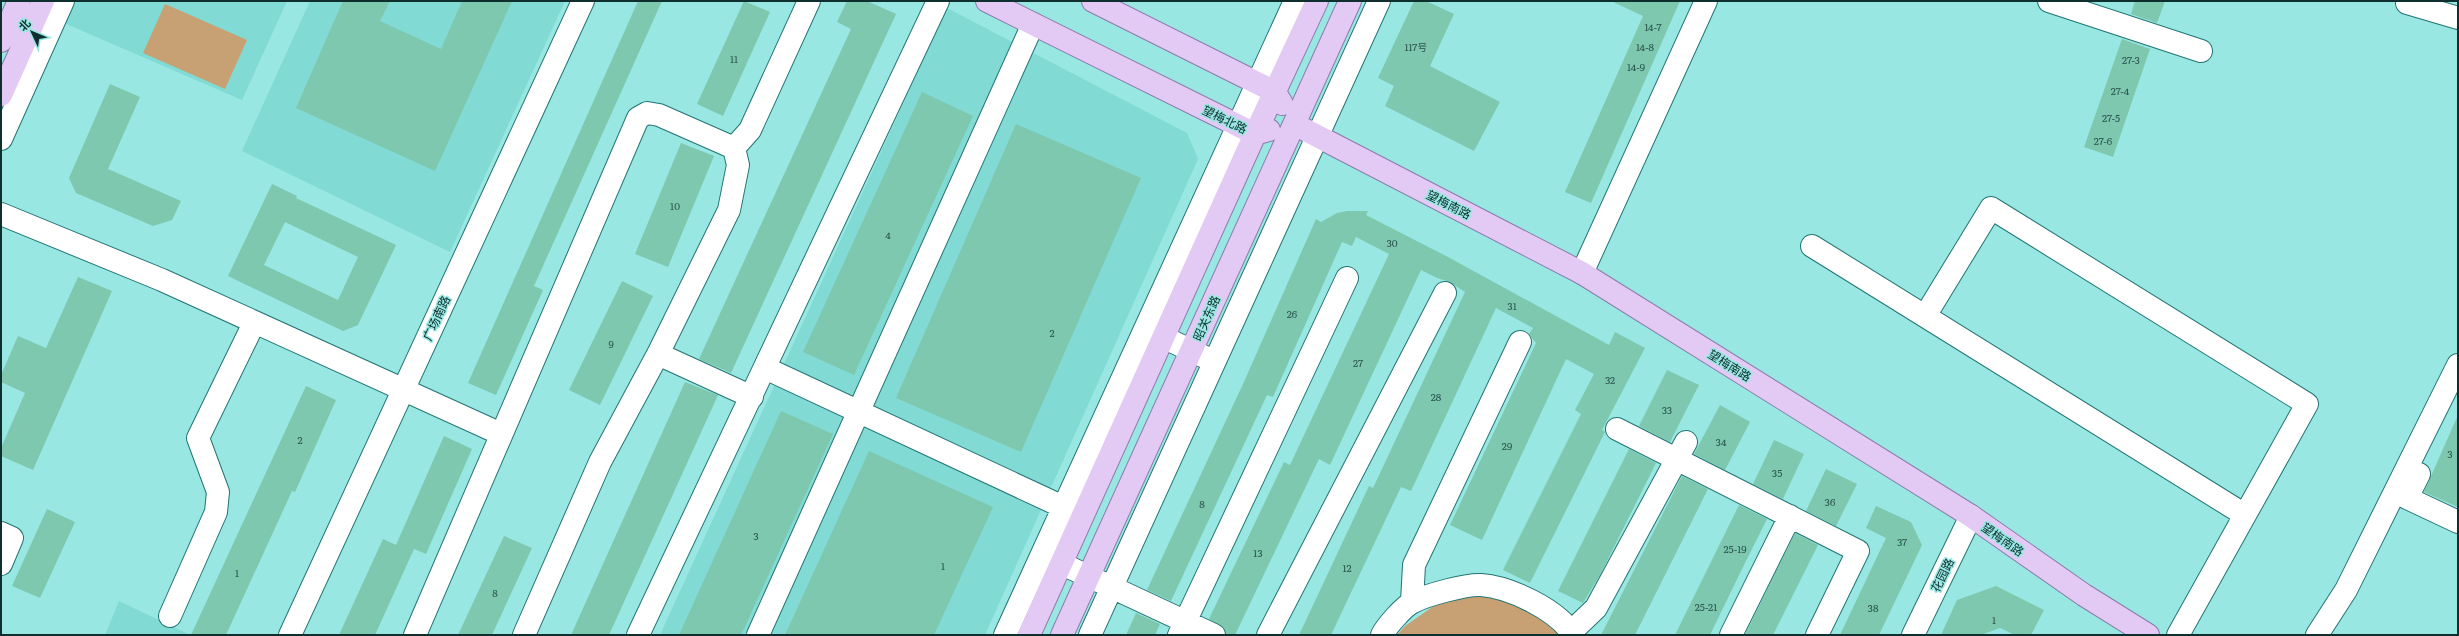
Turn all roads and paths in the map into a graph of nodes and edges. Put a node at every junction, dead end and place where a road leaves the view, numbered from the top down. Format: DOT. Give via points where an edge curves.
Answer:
graph roads {
  1 [pos="19,1"];
  2 [pos="44,1"];
  3 [pos="63,1"];
  4 [pos="582,1"];
  5 [pos="810,1"];
  6 [pos="938,1"];
  7 [pos="987,1"];
  8 [pos="1093,1"];
  9 [pos="1295,1"];
  10 [pos="1317,1"];
  11 [pos="1350,1"];
  12 [pos="1379,1"];
  13 [pos="1706,1"];
  14 [pos="2049,1"];
  15 [pos="2407,3"];
  16 [pos="2458,18"];
  17 [pos="1033,24"];
  18 [pos="1,41"];
  19 [pos="2200,51"];
  20 [pos="1266,87"];
  21 [pos="1,95"];
  22 [pos="1294,124"];
  23 [pos="1246,129"];
  24 [pos="1317,136"];
  25 [pos="1,139"];
  26 [pos="734,148"];
  27 [pos="1,214"];
  28 [pos="1812,246"];
  29 [pos="1582,272"];
  30 [pos="1347,278"];
  31 [pos="1445,293"];
  32 [pos="1925,316"];
  33 [pos="254,322"];
  34 [pos="1154,333"];
  35 [pos="1520,342"];
  36 [pos="1191,351"];
  37 [pos="658,354"];
  38 [pos="1214,362"];
  39 [pos="2458,365"];
  40 [pos="765,368"];
  41 [pos="403,391"];
  42 [pos="752,397"];
  43 [pos="2458,398"];
  44 [pos="859,411"];
  45 [pos="1617,429"];
  46 [pos="502,434"];
  47 [pos="1686,442"];
  48 [pos="1073,511"];
  49 [pos="2245,515"];
  50 [pos="1790,516"];
  51 [pos="1971,516"];
  52 [pos="2458,522"];
  53 [pos="1,532"];
  54 [pos="1042,555"];
  55 [pos="1,564"];
  56 [pos="1061,564"];
  57 [pos="1088,577"];
  58 [pos="1112,588"];
  59 [pos="1412,602"];
  60 [pos="170,616"];
  61 [pos="1182,628"];
  62 [pos="1572,633"];
  63 [pos="290,635"];
  64 [pos="415,635"];
  65 [pos="524,635"];
  66 [pos="638,635"];
  67 [pos="758,635"];
  68 [pos="1005,635"];
  69 [pos="1029,635"];
  70 [pos="1062,635"];
  71 [pos="1090,635"];
  72 [pos="1214,635"];
  73 [pos="1268,635"];
  74 [pos="1382,635"];
  75 [pos="1731,635"];
  76 [pos="1817,635"];
  77 [pos="1913,635"];
  78 [pos="2148,635"];
  79 [pos="2178,635"];
  80 [pos="2317,635"];
  1 -- 18 [label="main road"];
  2 -- 21 [label="main road"];
  3 -- 25 [label="street"];
  4 -- 41 [label="street, 广场南路"];
  5 -- 26 [label="street" via="750,130"];
  6 -- 40 [label="street"];
  7 -- 17 [label="main road, 望梅北路"];
  8 -- 20 [label="main road"];
  9 -- 20 [label="street"];
  10 -- 20 [label="main road"];
  11 -- 22 [label="main road, 昭关东路"];
  12 -- 24 [label="street"];
  13 -- 29 [label="street"];
  14 -- 19 [label="street"];
  15 -- 16 [label="street"];
  17 -- 23 [label="main road, 望梅北路"];
  17 -- 44 [label="street"];
  20 -- 22 [label="main road"];
  20 -- 23 [label="main road"];
  22 -- 23 [label="main road, 望梅北路"];
  22 -- 24 [label="main road, 望梅南路"];
  22 -- 36 [label="main road, 昭关东路"];
  23 -- 34 [label="street"];
  24 -- 29 [label="main road, 望梅南路"];
  24 -- 38 [label="street"];
  26 -- 37 [label="street" via="738,165 729,210"];
  26 -- 46 [label="street" via="659,115 647,113 638,118"];
  27 -- 33 [label="street" via="162,280"];
  28 -- 32 [label="street"];
  29 -- 51 [label="main road, 望梅南路"];
  30 -- 61 [label="street"];
  31 -- 73 [label="street"];
  32 -- 49 [label="street"];
  32 -- 49 [label="street" via="1991,208 2307,404"];
  33 -- 41 [label="street"];
  33 -- 60 [label="street" via="198,438 218,492 216,512"];
  34 -- 36 [label="street"];
  34 -- 48 [label="main road"];
  35 -- 59 [label="street" via="1414,565"];
  36 -- 38 [label="street"];
  36 -- 57 [label="main road, 昭关东路"];
  37 -- 42 [label="street"];
  37 -- 65 [label="street" via="600,462"];
  38 -- 58 [label="street"];
  39 -- 80 [label="street" via="2346,590"];
  40 -- 42 [label="street"];
  40 -- 44 [label="street"];
  41 -- 46 [label="street"];
  41 -- 63 [label="street, 广场南路"];
  42 -- 66 [label="street"];
  43 -- 52 [label="street" via="2407,498"];
  44 -- 48 [label="street"];
  44 -- 67 [label="street"];
  45 -- 50 [label="street"];
  46 -- 64 [label="street"];
  47 -- 62 [label="street" via="1596,608"];
  48 -- 54 [label="street"];
  48 -- 56 [label="main road"];
  49 -- 79 [label="street"];
  50 -- 75 [label="street"];
  50 -- 76 [label="street" via="1858,551"];
  51 -- 77 [label="street, 花园路"];
  51 -- 78 [label="main road, 望梅南路" via="2084,595"];
  53 -- 55 [label="street" via="12,538"];
  54 -- 56 [label="street"];
  54 -- 68 [label="street"];
  56 -- 57 [label="street"];
  56 -- 69 [label="main road"];
  57 -- 58 [label="street"];
  57 -- 70 [label="main road, 昭关东路"];
  58 -- 61 [label="street"];
  58 -- 71 [label="street"];
  59 -- 62 [label="street" via="1445,591 1481,585 1519,595 1557,617"];
  59 -- 74 [label="street"];
  61 -- 72 [label="street"];
}
